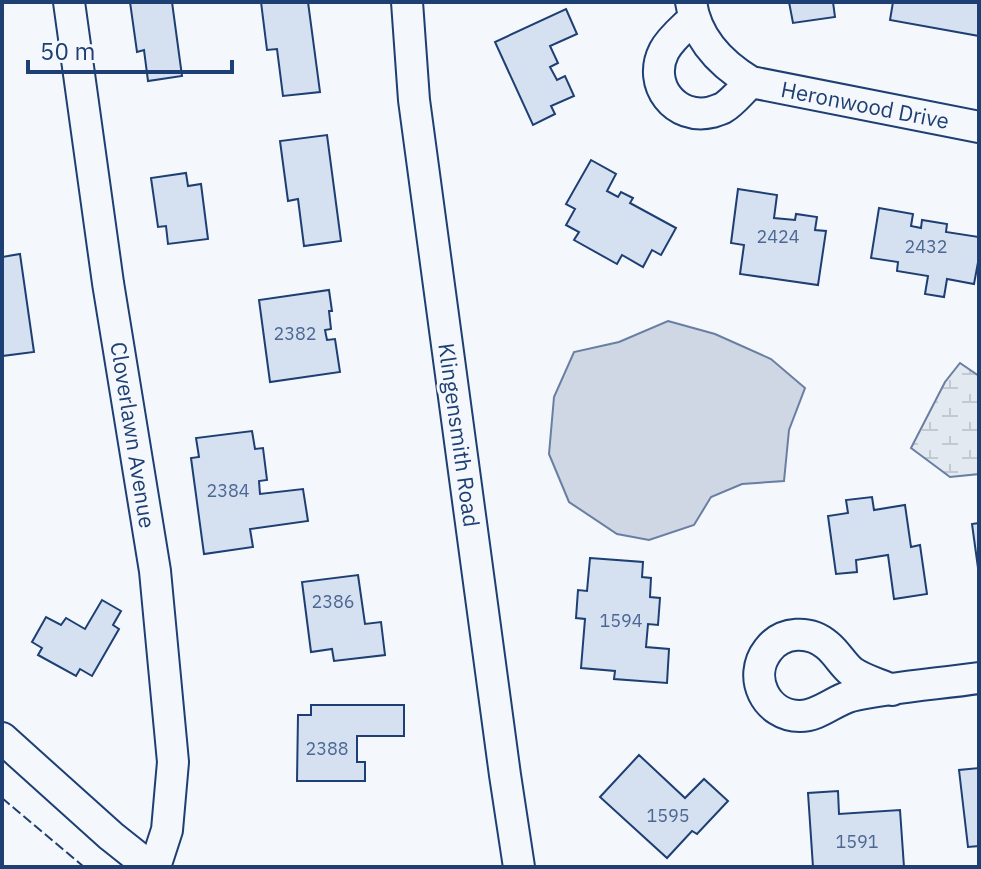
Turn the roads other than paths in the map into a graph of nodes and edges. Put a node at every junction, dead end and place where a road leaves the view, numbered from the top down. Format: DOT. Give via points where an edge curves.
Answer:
graph roads {
  1 [pos="69,2"];
  2 [pos="407,2"];
  3 [pos="692,10"];
  4 [pos="751,82"];
  5 [pos="979,127"];
  6 [pos="979,678"];
  7 [pos="892,690"];
  8 [pos="2,738"];
  9 [pos="152,867"];
  10 [pos="519,867"];
  1 -- 9 [label="street, Cloverlawn Avenue" via="156,587 173,762 167,830"];
  2 -- 10 [label="street, Klingensmith Road" via="414,100"];
  3 -- 4 [label="street, Heronwood Drive" via="716,56"];
  3 -- 4 [label="street, Heronwood Drive" via="663,52 662,86 670,101 683,111 702,114 722,109"];
  4 -- 5 [label="street, Heronwood Drive"];
  6 -- 7 [label="street"];
  8 -- 9 [label="street"];
}
